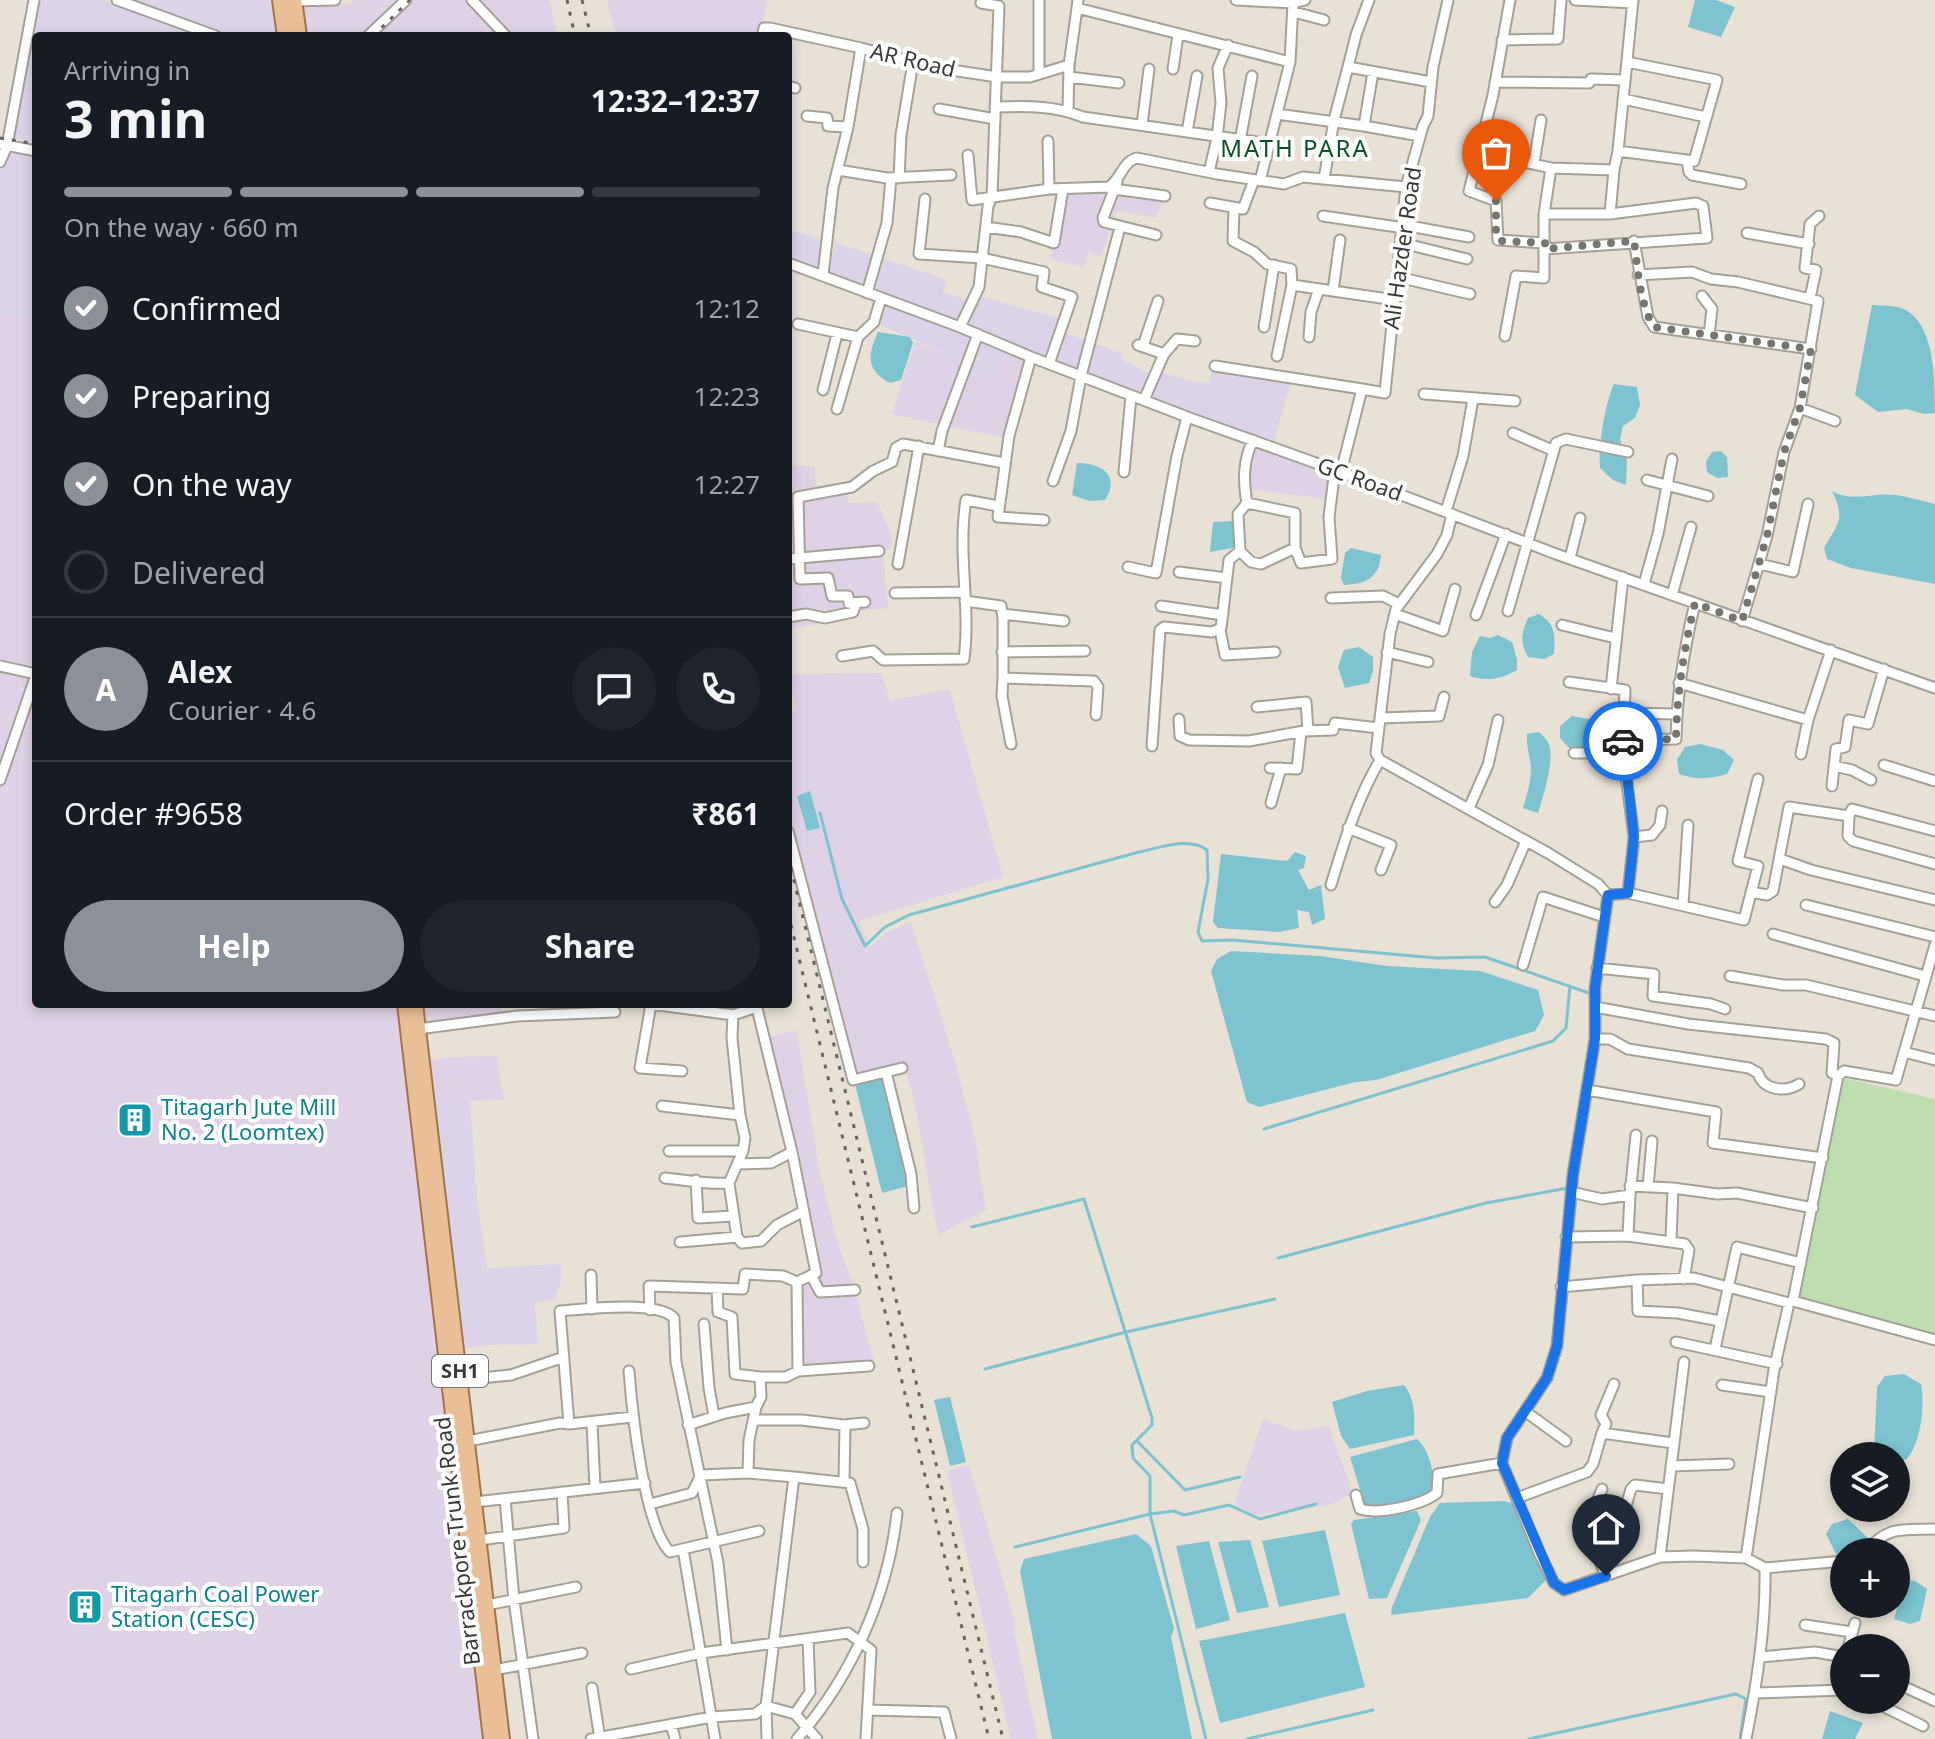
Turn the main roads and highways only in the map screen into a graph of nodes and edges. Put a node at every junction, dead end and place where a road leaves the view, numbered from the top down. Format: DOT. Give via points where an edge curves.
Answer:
graph roads {
  1 [pos="287,1"];
  2 [pos="285,32"];
  3 [pos="298,32"];
  4 [pos="405,1008"];
  5 [pos="415,1008"];
  6 [pos="491,1739"];
  7 [pos="502,1739"];
  1 -- 2 [label="main road"];
  1 -- 3 [label="main road"];
  4 -- 6 [label="main road, Barrackpore Trunk Road / SH1"];
  5 -- 7 [label="main road, Barrackpore Trunk Road / SH1"];
}
